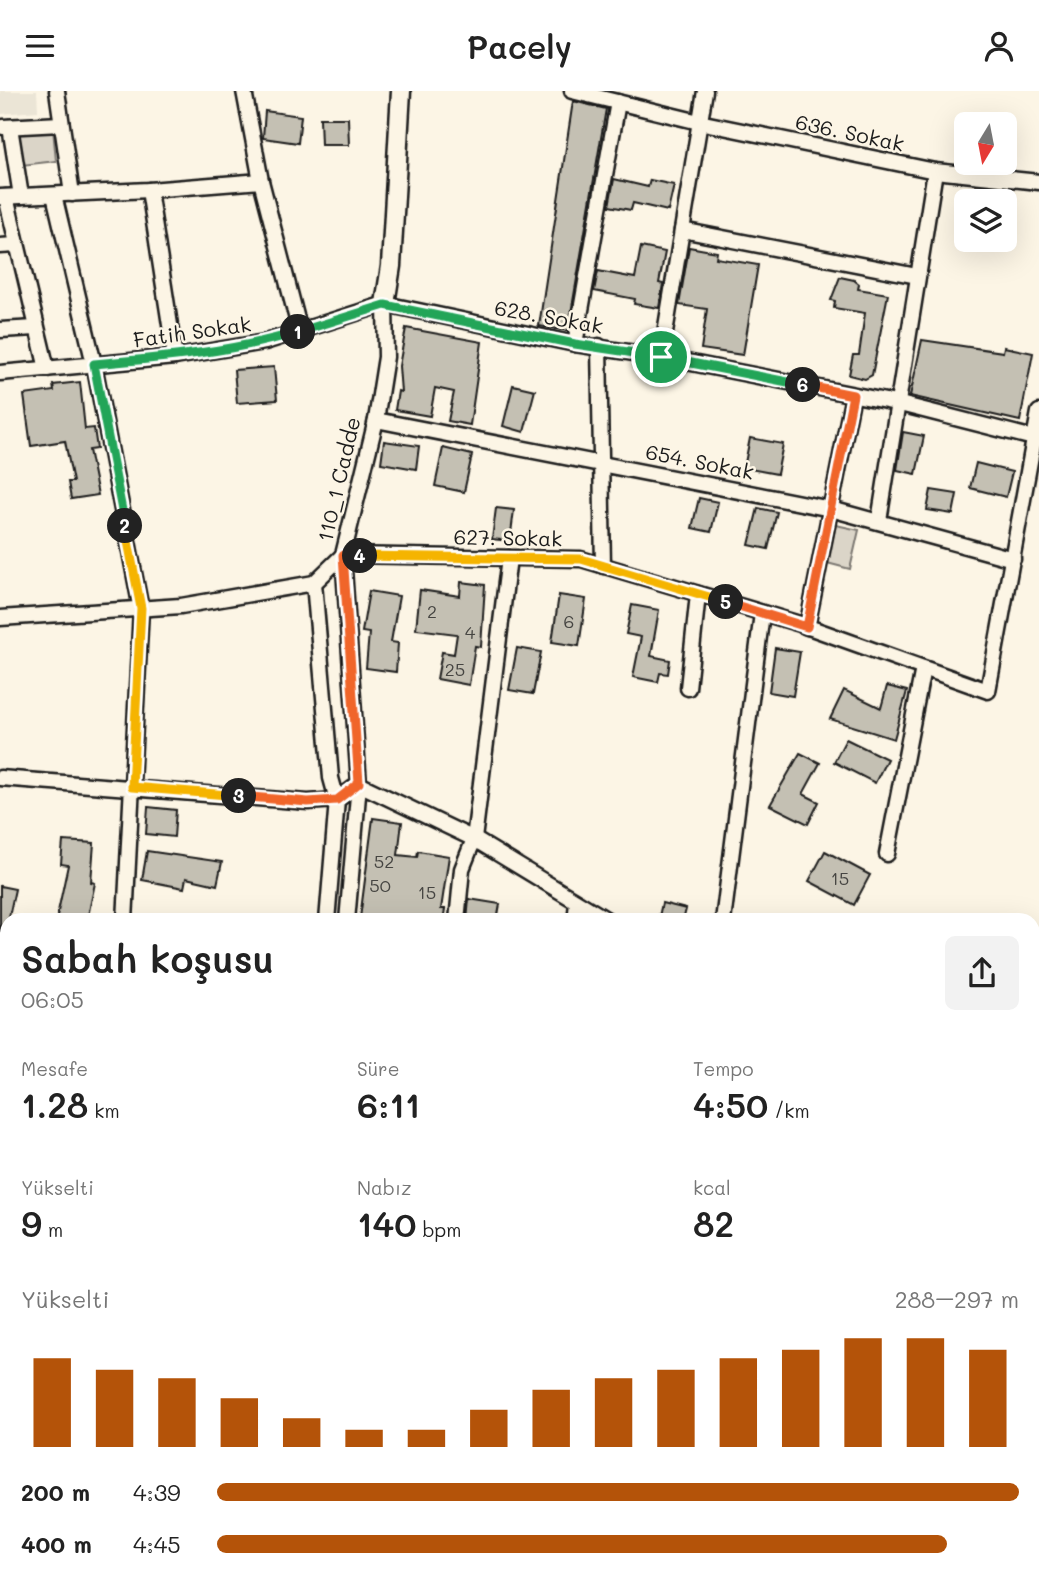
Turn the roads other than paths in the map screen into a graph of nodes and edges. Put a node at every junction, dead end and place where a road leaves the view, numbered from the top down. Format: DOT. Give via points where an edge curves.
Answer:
graph roads {
  1 [pos="57,91"];
  2 [pos="244,91"];
  3 [pos="401,91"];
  4 [pos="572,91"];
  5 [pos="705,91"];
  6 [pos="618,102"];
  7 [pos="699,122"];
  8 [pos="61,124"];
  9 [pos="5,127"];
  10 [pos="935,171"];
  11 [pos="261,181"];
  12 [pos="1039,182"];
  13 [pos="149,190"];
  14 [pos="72,194"];
  15 [pos="54,195"];
  16 [pos="9,197"];
  17 [pos="682,230"];
  18 [pos="16,245"];
  19 [pos="0,246"];
  20 [pos="917,276"];
  21 [pos="385,305"];
  22 [pos="36,328"];
  23 [pos="0,330"];
  24 [pos="300,331"];
  25 [pos="575,344"];
  26 [pos="599,346"];
  27 [pos="175,356"];
  28 [pos="661,357"];
  29 [pos="94,364"];
  30 [pos="47,369"];
  31 [pos="0,373"];
  32 [pos="853,395"];
  33 [pos="896,403"];
  34 [pos="1039,412"];
  35 [pos="376,420"];
  36 [pos="1034,438"];
  37 [pos="601,463"];
  38 [pos="831,509"];
  39 [pos="878,521"];
  40 [pos="343,555"];
  41 [pos="509,558"];
  42 [pos="1013,559"];
  43 [pos="603,566"];
  44 [pos="314,583"];
  45 [pos="698,594"];
  46 [pos="141,608"];
  47 [pos="762,613"];
  48 [pos="0,618"];
  49 [pos="807,627"];
  50 [pos="923,668"];
  51 [pos="688,688"];
  52 [pos="0,778"];
  53 [pos="359,783"];
  54 [pos="132,787"];
  55 [pos="337,800"];
  56 [pos="474,839"];
  57 [pos="887,854"];
  58 [pos="577,903"];
  59 [pos="125,913"];
  60 [pos="328,913"];
  61 [pos="348,913"];
  62 [pos="458,913"];
  63 [pos="576,913"];
  64 [pos="595,913"];
  65 [pos="724,913"];
  1 -- 8 [label="street"];
  2 -- 11 [label="street"];
  3 -- 21 [label="street, 110_1 Cadde"];
  4 -- 6 [label="street, 636. Sokak"];
  5 -- 7 [label="street"];
  6 -- 7 [label="street, 636. Sokak"];
  6 -- 25 [label="street"];
  7 -- 10 [label="street, 636. Sokak"];
  7 -- 17 [label="street"];
  8 -- 9 [label="street"];
  8 -- 14 [label="street"];
  9 -- 16 [label="street"];
  10 -- 12 [label="street, 636. Sokak"];
  10 -- 20 [label="street"];
  11 -- 13 [label="street"];
  11 -- 24 [label="street"];
  13 -- 14 [label="street"];
  13 -- 27 [label="street"];
  14 -- 15 [label="street"];
  15 -- 16 [label="street"];
  15 -- 29 [label="street"];
  16 -- 18 [label="street"];
  17 -- 20 [label="street"];
  17 -- 28 [label="street"];
  18 -- 19 [label="street"];
  18 -- 22 [label="street"];
  20 -- 33 [label="street"];
  21 -- 24 [label="street, Fatih Sokak"];
  21 -- 25 [label="street, 628. Sokak"];
  21 -- 35 [label="street, 110_1 Cadde" via="386,357"];
  22 -- 23 [label="street"];
  22 -- 30 [label="street"];
  24 -- 27 [label="street, Fatih Sokak" via="265,342"];
  25 -- 26 [label="street, 628. Sokak"];
  26 -- 28 [label="street, 628. Sokak"];
  26 -- 37 [label="street"];
  27 -- 29 [label="street, Fatih Sokak"];
  28 -- 32 [label="street, 628. Sokak"];
  29 -- 30 [label="street, Fatih Sokak"];
  29 -- 46 [label="street"];
  30 -- 31 [label="street, Fatih Sokak"];
  32 -- 33 [label="street, 628. Sokak"];
  32 -- 38 [label="street"];
  33 -- 36 [label="street, 628. Sokak"];
  33 -- 39 [label="street"];
  34 -- 36 [label="street"];
  35 -- 37 [label="street, 654. Sokak"];
  35 -- 40 [label="street, 110_1 Cadde"];
  36 -- 42 [label="street"];
  37 -- 38 [label="street, 654. Sokak"];
  37 -- 43 [label="street"];
  38 -- 39 [label="street, 654. Sokak"];
  38 -- 49 [label="street"];
  39 -- 42 [label="street, 654. Sokak"];
  40 -- 41 [label="street, 627. Sokak"];
  40 -- 44 [label="street"];
  40 -- 53 [label="street, 110_1 Cadde"];
  41 -- 43 [label="street, 627. Sokak" via="581,559"];
  41 -- 56 [label="street"];
  42 -- 50 [label="street, 627. Sokak" via="988,691"];
  43 -- 45 [label="street, 627. Sokak"];
  44 -- 46 [label="street" via="181,606"];
  44 -- 55 [label="street" via="331,778"];
  45 -- 47 [label="street, 627. Sokak"];
  45 -- 51 [label="street"];
  46 -- 48 [label="street"];
  46 -- 54 [label="street"];
  47 -- 49 [label="street, 627. Sokak"];
  47 -- 65 [label="street"];
  49 -- 50 [label="street, 627. Sokak"];
  50 -- 57 [label="street"];
  52 -- 54 [label="street"];
  53 -- 55 [label="street"];
  53 -- 56 [label="street"];
  53 -- 61 [label="street, 110_1 Cadde"];
  54 -- 55 [label="street" via="308,802"];
  54 -- 59 [label="street"];
  55 -- 60 [label="street"];
  56 -- 58 [label="street"];
  56 -- 62 [label="street" via="462,869"];
  58 -- 63 [label="street"];
  58 -- 64 [label="street"];
}
